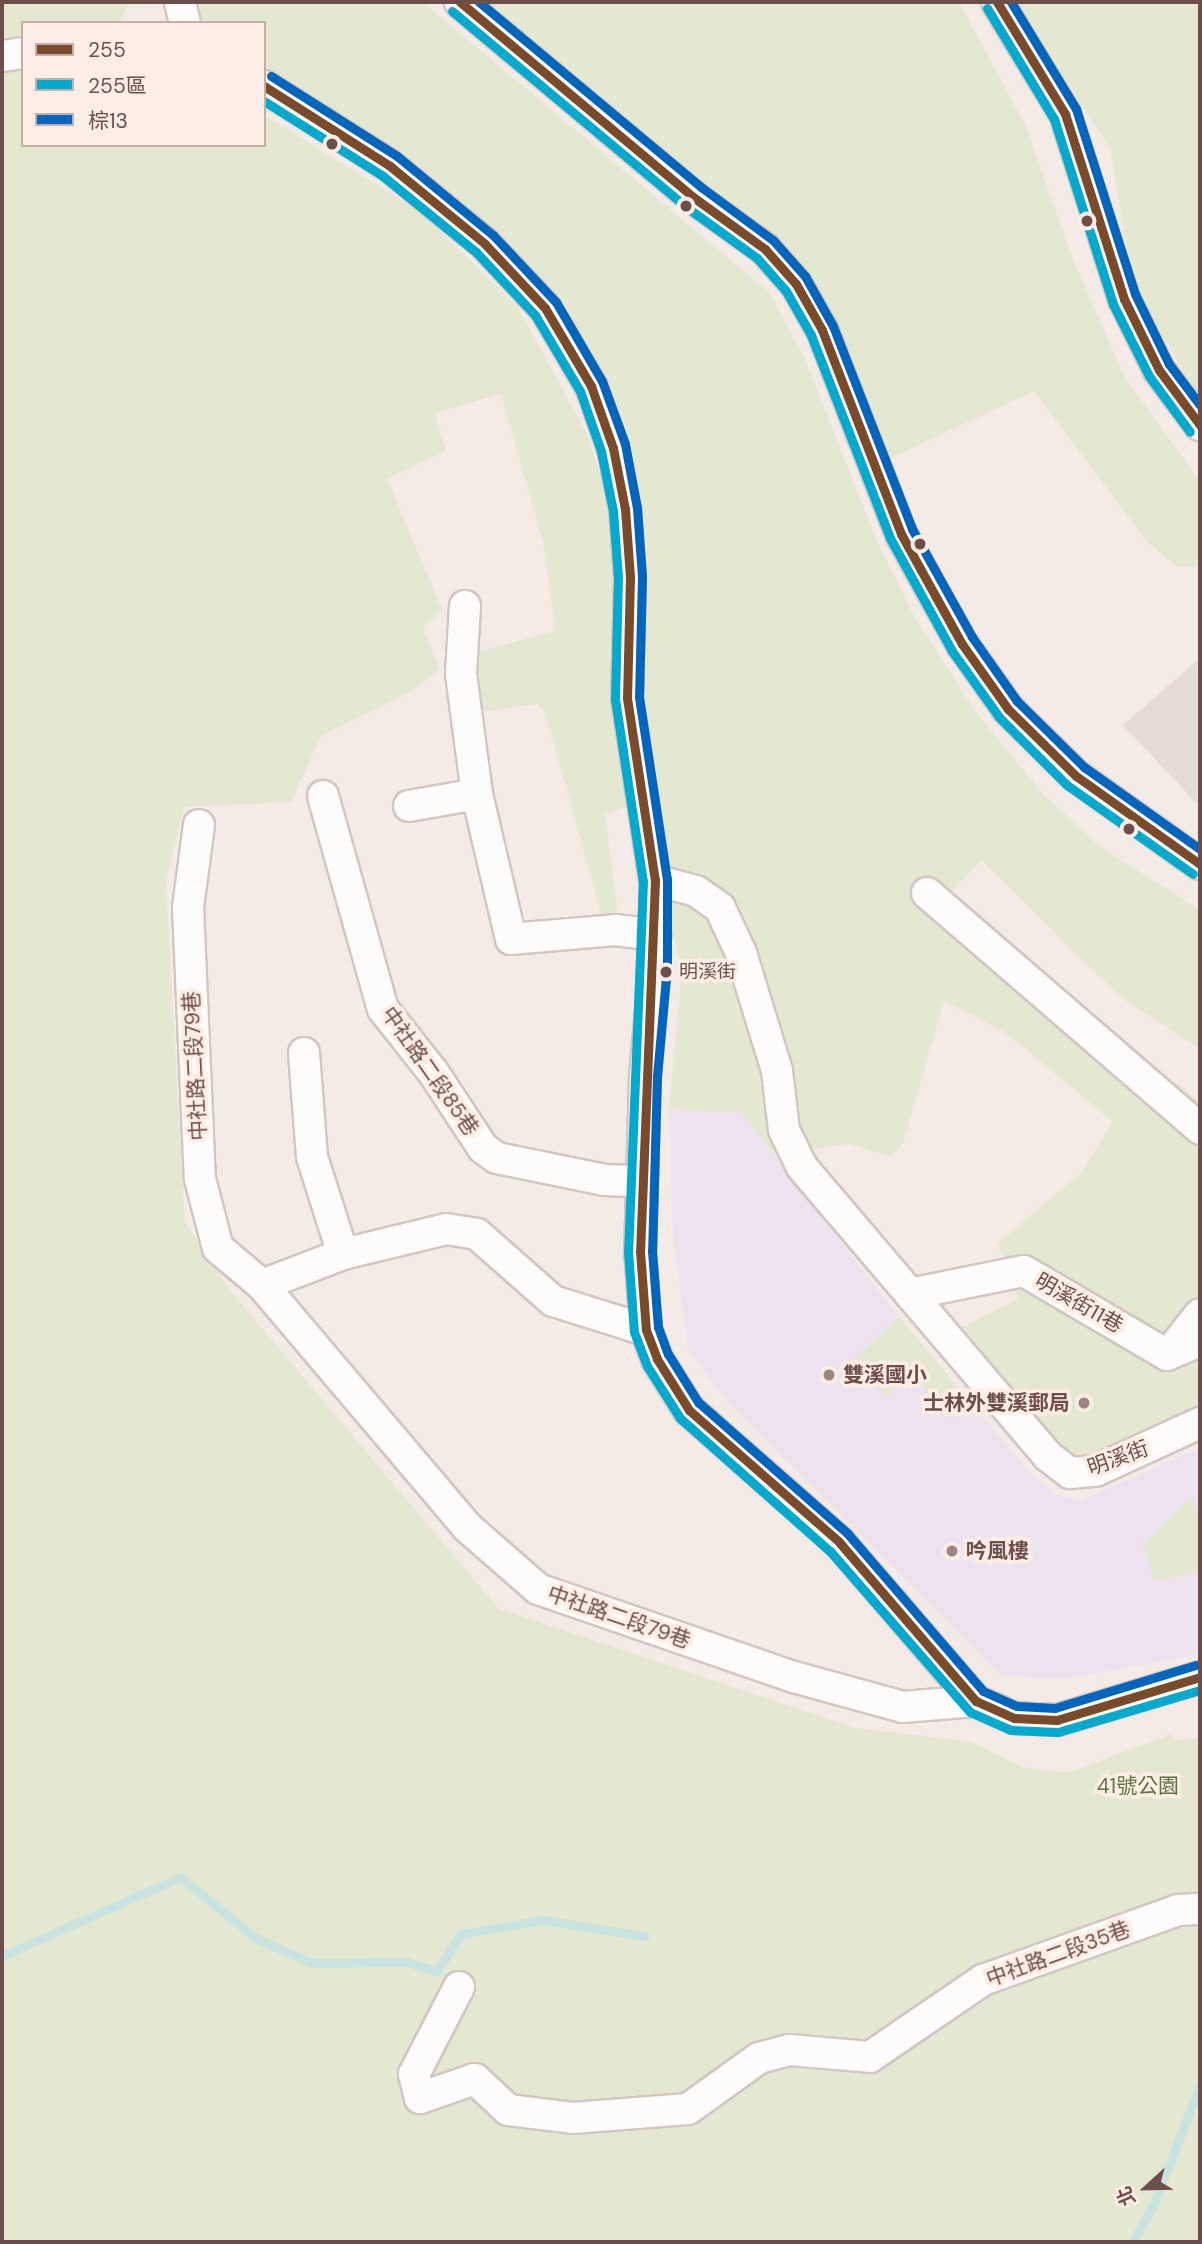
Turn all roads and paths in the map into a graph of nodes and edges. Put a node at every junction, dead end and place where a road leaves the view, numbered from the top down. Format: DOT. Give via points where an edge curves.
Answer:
graph roads {
  1 [pos="180,2"];
  2 [pos="460,2"];
  3 [pos="998,2"];
  4 [pos="185,21"];
  5 [pos="21,53"];
  6 [pos="2,56"];
  7 [pos="266,87"];
  8 [pos="1200,425"];
  9 [pos="465,606"];
  10 [pos="477,794"];
  11 [pos="323,796"];
  12 [pos="409,806"];
  13 [pos="199,825"];
  14 [pos="1200,864"];
  15 [pos="654,880"];
  16 [pos="927,893"];
  17 [pos="656,935"];
  18 [pos="304,1053"];
  19 [pos="1200,1129"];
  20 [pos="640,1181"];
  21 [pos="343,1254"];
  22 [pos="262,1284"];
  23 [pos="909,1294"];
  24 [pos="1200,1314"];
  25 [pos="646,1330"];
  26 [pos="1200,1341"];
  27 [pos="1167,1355"];
  28 [pos="1200,1423"];
  29 [pos="1200,1677"];
  30 [pos="976,1701"];
  31 [pos="1200,1909"];
  32 [pos="459,1987"];
  1 -- 4 [label="street"];
  2 -- 14 [label="street" via="693,197 765,250 796,284 822,330 901,534 962,644 1008,709 1076,776"];
  3 -- 8 [label="street" via="1065,114 1124,299 1159,370"];
  5 -- 6 [label="street"];
  7 -- 15 [label="street" via="390,166 485,243 545,308 591,386 613,448 625,509 630,577 627,698"];
  9 -- 10 [label="street" via="461,674"];
  10 -- 12 [label="street"];
  10 -- 17 [label="street" via="511,939 615,930"];
  11 -- 20 [label="street, 中社路二段85巷" via="383,1009 433,1072 482,1148 497,1158 592,1177"];
  13 -- 22 [label="street, 中社路二段79巷" via="188,907 200,1179 218,1248"];
  15 -- 17 [label="street"];
  15 -- 23 [label="street, 明溪街" via="696,891 720,908 741,953 777,1071 784,1130 802,1167"];
  16 -- 19 [label="street"];
  17 -- 20 [label="street"];
  18 -- 21 [label="street" via="312,1157"];
  20 -- 25 [label="street"];
  21 -- 22 [label="street"];
  21 -- 25 [label="street" via="446,1229 477,1234 553,1301"];
  22 -- 30 [label="street, 中社路二段79巷" via="467,1527 538,1589 794,1677 903,1707"];
  23 -- 27 [label="street, 明溪街11巷" via="1024,1271"];
  23 -- 28 [label="street, 明溪街" via="1008,1412 1070,1473 1095,1471"];
  24 -- 27 [label="street"];
  25 -- 30 [label="street" via="657,1360 689,1410 839,1542"];
  26 -- 27 [label="street"];
  29 -- 30 [label="street" via="1057,1720 1014,1718"];
  31 -- 32 [label="street, 中社路二段35巷" via="1178,1910 983,1980 870,2057 789,2050 759,2058 688,2109 573,2118 508,2110 475,2079 421,2098 414,2074"];
}
